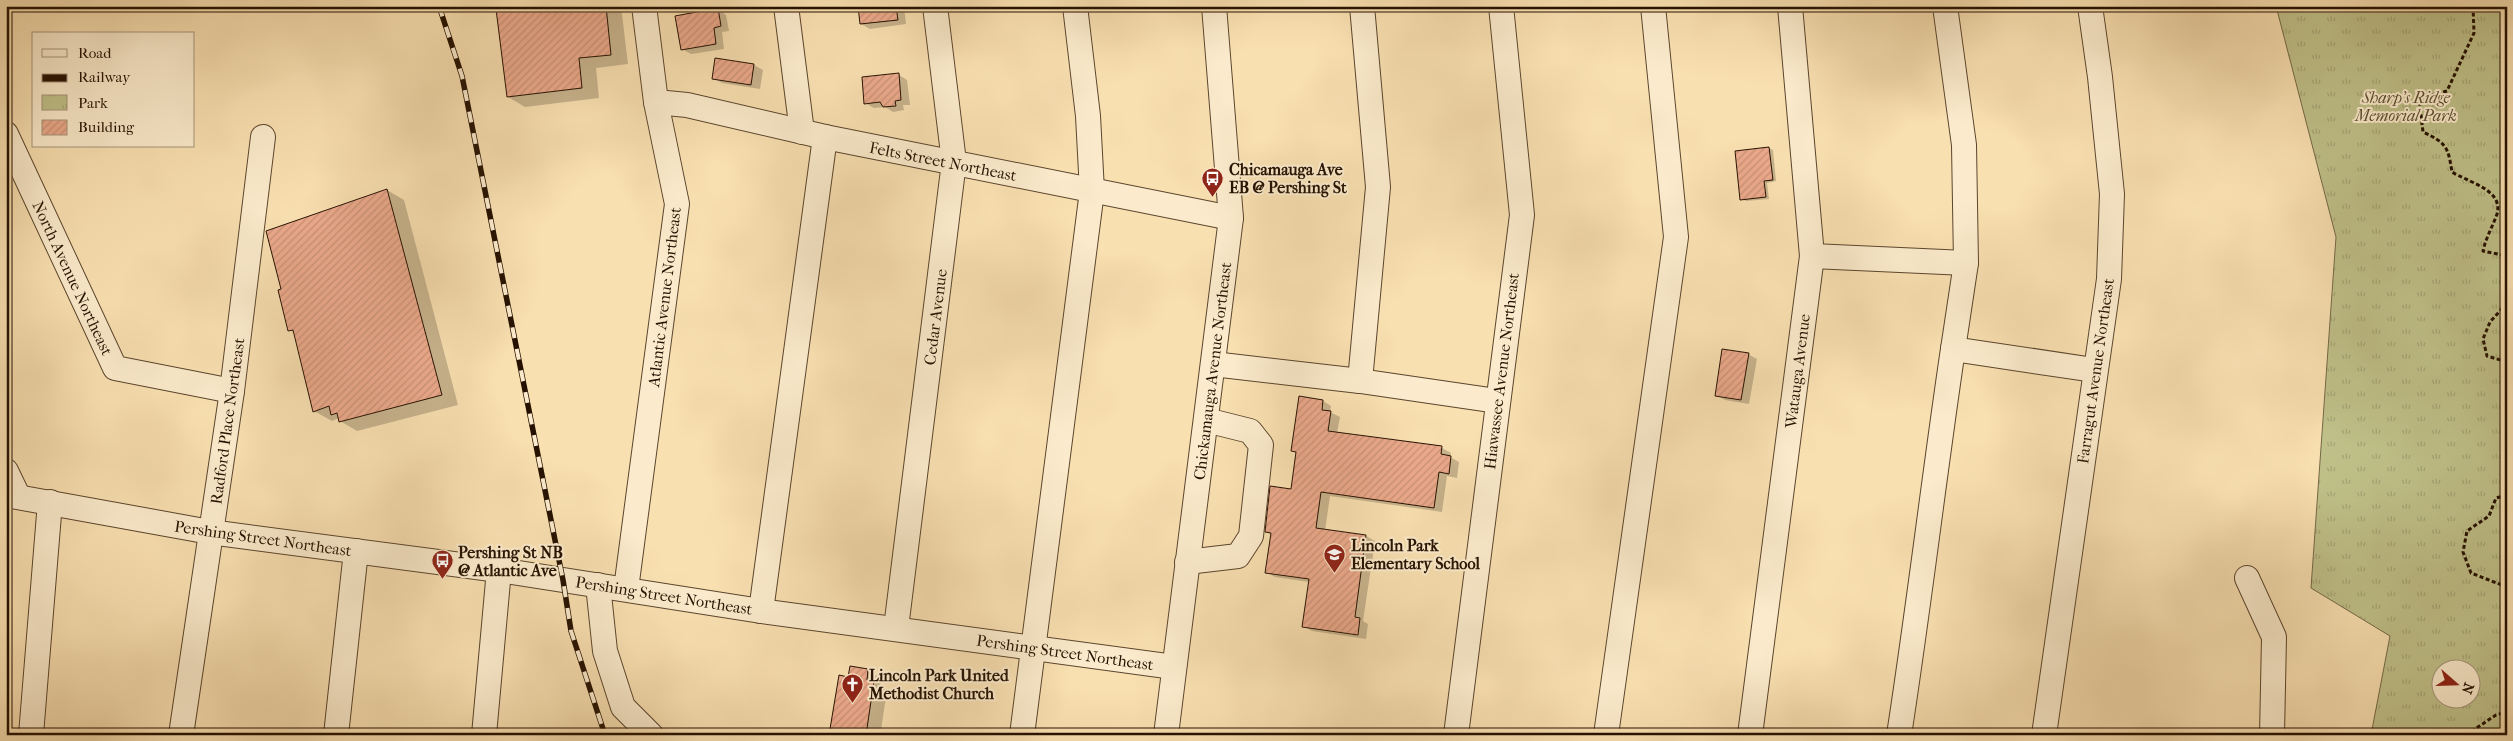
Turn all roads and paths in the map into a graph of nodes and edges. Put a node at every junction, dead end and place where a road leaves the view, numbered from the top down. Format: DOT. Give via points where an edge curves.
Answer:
graph roads {
  1 [pos="644,6"];
  2 [pos="786,6"];
  3 [pos="935,6"];
  4 [pos="1075,6"];
  5 [pos="1214,6"];
  6 [pos="1362,6"];
  7 [pos="1501,6"];
  8 [pos="1652,6"];
  9 [pos="1790,6"];
  10 [pos="1945,6"];
  11 [pos="2090,6"];
  12 [pos="2473,6"];
  13 [pos="656,102"];
  14 [pos="6,134"];
  15 [pos="814,134"];
  16 [pos="263,137"];
  17 [pos="954,162"];
  18 [pos="1092,191"];
  19 [pos="1231,218"];
  20 [pos="1812,256"];
  21 [pos="2507,256"];
  22 [pos="1966,263"];
  23 [pos="2507,303"];
  24 [pos="1953,349"];
  25 [pos="2507,362"];
  26 [pos="1214,364"];
  27 [pos="2094,370"];
  28 [pos="1360,380"];
  29 [pos="232,391"];
  30 [pos="1497,400"];
  31 [pos="1206,420"];
  32 [pos="6,472"];
  33 [pos="2507,495"];
  34 [pos="12,496"];
  35 [pos="50,502"];
  36 [pos="210,532"];
  37 [pos="356,551"];
  38 [pos="1187,562"];
  39 [pos="499,570"];
  40 [pos="2247,578"];
  41 [pos="598,585"];
  42 [pos="2507,587"];
  43 [pos="626,589"];
  44 [pos="761,611"];
  45 [pos="896,628"];
  46 [pos="1034,648"];
  47 [pos="1174,667"];
  48 [pos="2507,712"];
  49 [pos="30,735"];
  50 [pos="181,735"];
  51 [pos="336,735"];
  52 [pos="484,735"];
  53 [pos="651,735"];
  54 [pos="1022,735"];
  55 [pos="1166,735"];
  56 [pos="1456,735"];
  57 [pos="1606,735"];
  58 [pos="1750,735"];
  59 [pos="1900,735"];
  60 [pos="2044,735"];
  61 [pos="2272,735"];
  62 [pos="2466,735"];
  1 -- 13 [label="street, Atlantic Avenue Northeast"];
  2 -- 15 [label="street"];
  3 -- 17 [label="street, Cedar Avenue"];
  4 -- 18 [label="street" via="1088,116"];
  5 -- 19 [label="street, Chickamauga Avenue Northeast"];
  6 -- 28 [label="street" via="1378,187"];
  7 -- 30 [label="street, Hiawassee Avenue Northeast" via="1522,215"];
  8 -- 57 [label="street" via="1676,237"];
  9 -- 20 [label="street, Watauga Avenue"];
  10 -- 22 [label="street" via="1964,145"];
  11 -- 27 [label="street, Farragut Avenue Northeast" via="2112,194 2109,279"];
  12 -- 21 [label="path" via="2474,34 2447,91 2419,98 2423,132 2441,141 2449,152 2452,172 2488,190 2497,199 2498,212 2483,250"];
  13 -- 15 [label="street, Felts Street Northeast" via="687,105"];
  13 -- 43 [label="street, Atlantic Avenue Northeast" via="677,204"];
  14 -- 29 [label="street, North Avenue Northeast" via="115,368"];
  15 -- 17 [label="street, Felts Street Northeast"];
  15 -- 44 [label="street"];
  16 -- 29 [label="street, Radford Place Northeast"];
  17 -- 18 [label="street, Felts Street Northeast"];
  17 -- 45 [label="street, Cedar Avenue"];
  18 -- 19 [label="street, Felts Street Northeast"];
  18 -- 46 [label="street"];
  19 -- 26 [label="street, Chickamauga Avenue Northeast"];
  20 -- 22 [label="street"];
  20 -- 58 [label="street, Watauga Avenue"];
  22 -- 24 [label="street"];
  23 -- 25 [label="path" via="2490,322 2483,339 2487,356"];
  24 -- 27 [label="street"];
  24 -- 59 [label="street"];
  26 -- 28 [label="street"];
  26 -- 31 [label="street, Chickamauga Avenue Northeast"];
  27 -- 60 [label="street, Farragut Avenue Northeast"];
  28 -- 30 [label="street"];
  29 -- 36 [label="street, Radford Place Northeast"];
  30 -- 56 [label="street, Hiawassee Avenue Northeast"];
  31 -- 38 [label="street, Chickamauga Avenue Northeast"];
  31 -- 38 [label="street" via="1250,432 1261,445 1251,536 1238,556"];
  32 -- 34 [label="street"];
  33 -- 42 [label="path" via="2496,498 2489,516 2467,531 2463,552 2471,572"];
  34 -- 35 [label="street, Pershing Street Northeast"];
  35 -- 36 [label="street, Pershing Street Northeast"];
  35 -- 49 [label="street"];
  36 -- 37 [label="street, Pershing Street Northeast"];
  36 -- 50 [label="street, Radford Place Northeast"];
  37 -- 39 [label="street, Pershing Street Northeast"];
  37 -- 51 [label="street"];
  38 -- 47 [label="street, Chickamauga Avenue Northeast"];
  39 -- 41 [label="street, Pershing Street Northeast"];
  39 -- 52 [label="street"];
  40 -- 61 [label="street" via="2274,637"];
  41 -- 43 [label="street, Pershing Street Northeast"];
  41 -- 53 [label="street" via="605,651 623,707"];
  43 -- 44 [label="street, Pershing Street Northeast"];
  44 -- 45 [label="street, Pershing Street Northeast"];
  45 -- 46 [label="street, Pershing Street Northeast"];
  46 -- 47 [label="street, Pershing Street Northeast"];
  46 -- 54 [label="street"];
  47 -- 55 [label="street, Chickamauga Avenue Northeast"];
  48 -- 62 [label="path" via="2496,715"];
}
